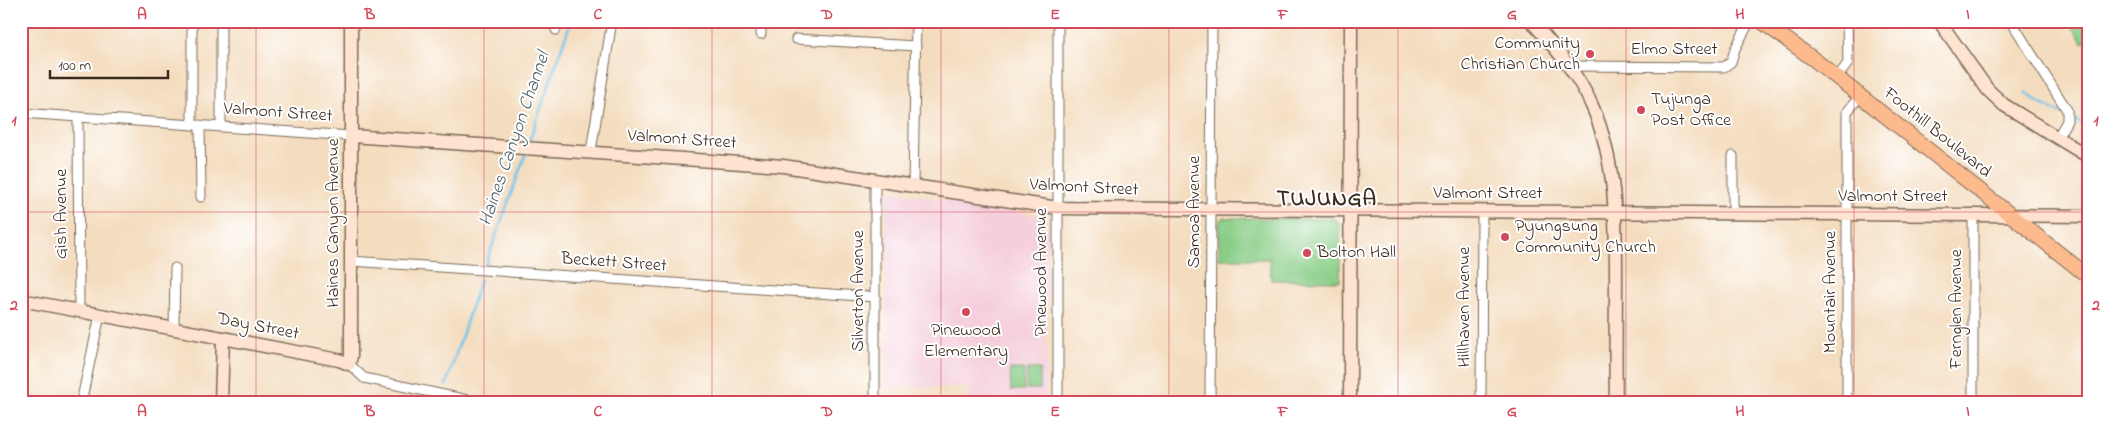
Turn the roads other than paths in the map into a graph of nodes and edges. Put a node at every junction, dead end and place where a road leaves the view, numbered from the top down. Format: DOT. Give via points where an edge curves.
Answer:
graph roads {
  1 [pos="192,21"];
  2 [pos="221,21"];
  3 [pos="351,21"];
  4 [pos="612,21"];
  5 [pos="761,21"];
  6 [pos="916,21"];
  7 [pos="1058,21"];
  8 [pos="1212,21"];
  9 [pos="1351,21"];
  10 [pos="1531,21"];
  11 [pos="1750,21"];
  12 [pos="1761,21"];
  13 [pos="1847,21"];
  14 [pos="1939,21"];
  15 [pos="2011,21"];
  16 [pos="761,34"];
  17 [pos="796,38"];
  18 [pos="916,46"];
  19 [pos="1569,66"];
  20 [pos="1837,78"];
  21 [pos="1860,96"];
  22 [pos="21,113"];
  23 [pos="78,117"];
  24 [pos="196,125"];
  25 [pos="221,127"];
  26 [pos="351,136"];
  27 [pos="2057,138"];
  28 [pos="592,151"];
  29 [pos="1733,156"];
  30 [pos="2089,157"];
  31 [pos="875,180"];
  32 [pos="914,185"];
  33 [pos="200,197"];
  34 [pos="1058,208"];
  35 [pos="1212,210"];
  36 [pos="1351,211"];
  37 [pos="1482,211"];
  38 [pos="1616,213"];
  39 [pos="1733,213"];
  40 [pos="1848,215"];
  41 [pos="1973,215"];
  42 [pos="2010,216"];
  43 [pos="2089,216"];
  44 [pos="351,261"];
  45 [pos="175,268"];
  46 [pos="2089,277"];
  47 [pos="875,298"];
  48 [pos="21,300"];
  49 [pos="79,311"];
  50 [pos="100,315"];
  51 [pos="174,329"];
  52 [pos="223,338"];
  53 [pos="349,364"];
  54 [pos="81,403"];
  55 [pos="221,403"];
  56 [pos="482,403"];
  57 [pos="875,403"];
  58 [pos="1058,403"];
  59 [pos="1210,403"];
  60 [pos="1350,403"];
  61 [pos="1481,403"];
  62 [pos="1616,403"];
  63 [pos="1847,403"];
  64 [pos="1973,403"];
  1 -- 24 [label="street"];
  2 -- 25 [label="street"];
  3 -- 26 [label="street, Haines Canyon Avenue"];
  4 -- 28 [label="street"];
  5 -- 16 [label="street"];
  6 -- 18 [label="street"];
  7 -- 34 [label="street, Pinewood Avenue"];
  8 -- 35 [label="street, Samoa Avenue"];
  9 -- 36 [label="street"];
  10 -- 19 [label="street"];
  11 -- 19 [label="street, Elmo Street" via="1732,62 1724,67"];
  12 -- 20 [label="main road, Foothill Boulevard"];
  13 -- 20 [label="street" via="1848,62"];
  14 -- 27 [label="street" via="1988,90 2004,105"];
  15 -- 27 [label="street" via="2067,110 2067,121"];
  17 -- 18 [label="street"];
  18 -- 32 [label="street"];
  19 -- 38 [label="street" via="1592,107 1600,129"];
  20 -- 21 [label="main road, Foothill Boulevard"];
  21 -- 40 [label="street, Mountair Avenue" via="1848,112"];
  21 -- 42 [label="main road, Foothill Boulevard"];
  22 -- 23 [label="street, Valmont Street"];
  23 -- 24 [label="street, Valmont Street"];
  23 -- 49 [label="street, Gish Avenue"];
  24 -- 25 [label="street, Valmont Street"];
  24 -- 33 [label="street"];
  25 -- 26 [label="street, Valmont Street"];
  26 -- 28 [label="street, Valmont Street"];
  26 -- 44 [label="street, Haines Canyon Avenue"];
  27 -- 30 [label="street"];
  28 -- 31 [label="street, Valmont Street" via="783,166"];
  29 -- 39 [label="street"];
  31 -- 32 [label="street, Valmont Street"];
  31 -- 47 [label="street, Silverton Avenue"];
  32 -- 34 [label="street, Valmont Street"];
  34 -- 35 [label="street, Valmont Street"];
  34 -- 58 [label="street, Pinewood Avenue"];
  35 -- 36 [label="street, Valmont Street"];
  35 -- 59 [label="street, Samoa Avenue"];
  36 -- 37 [label="street, Valmont Street"];
  36 -- 60 [label="street"];
  37 -- 38 [label="street, Valmont Street"];
  37 -- 61 [label="street, Hillhaven Avenue"];
  38 -- 39 [label="street, Valmont Street"];
  38 -- 62 [label="street"];
  39 -- 40 [label="street, Valmont Street"];
  40 -- 41 [label="street, Valmont Street"];
  40 -- 63 [label="street, Mountair Avenue"];
  41 -- 42 [label="street, Valmont Street"];
  41 -- 64 [label="street, Fernglen Avenue"];
  42 -- 43 [label="street, Valmont Street"];
  42 -- 46 [label="main road, Foothill Boulevard"];
  44 -- 47 [label="street, Beckett Street"];
  44 -- 53 [label="street, Haines Canyon Avenue" via="352,356"];
  45 -- 51 [label="street"];
  47 -- 57 [label="street, Silverton Avenue"];
  48 -- 49 [label="street, Day Street"];
  49 -- 50 [label="street, Day Street"];
  50 -- 51 [label="street, Day Street"];
  50 -- 54 [label="street"];
  51 -- 52 [label="street, Day Street"];
  52 -- 53 [label="street, Day Street"];
  52 -- 55 [label="street"];
  53 -- 56 [label="street, Day Street" via="364,378"];
}
